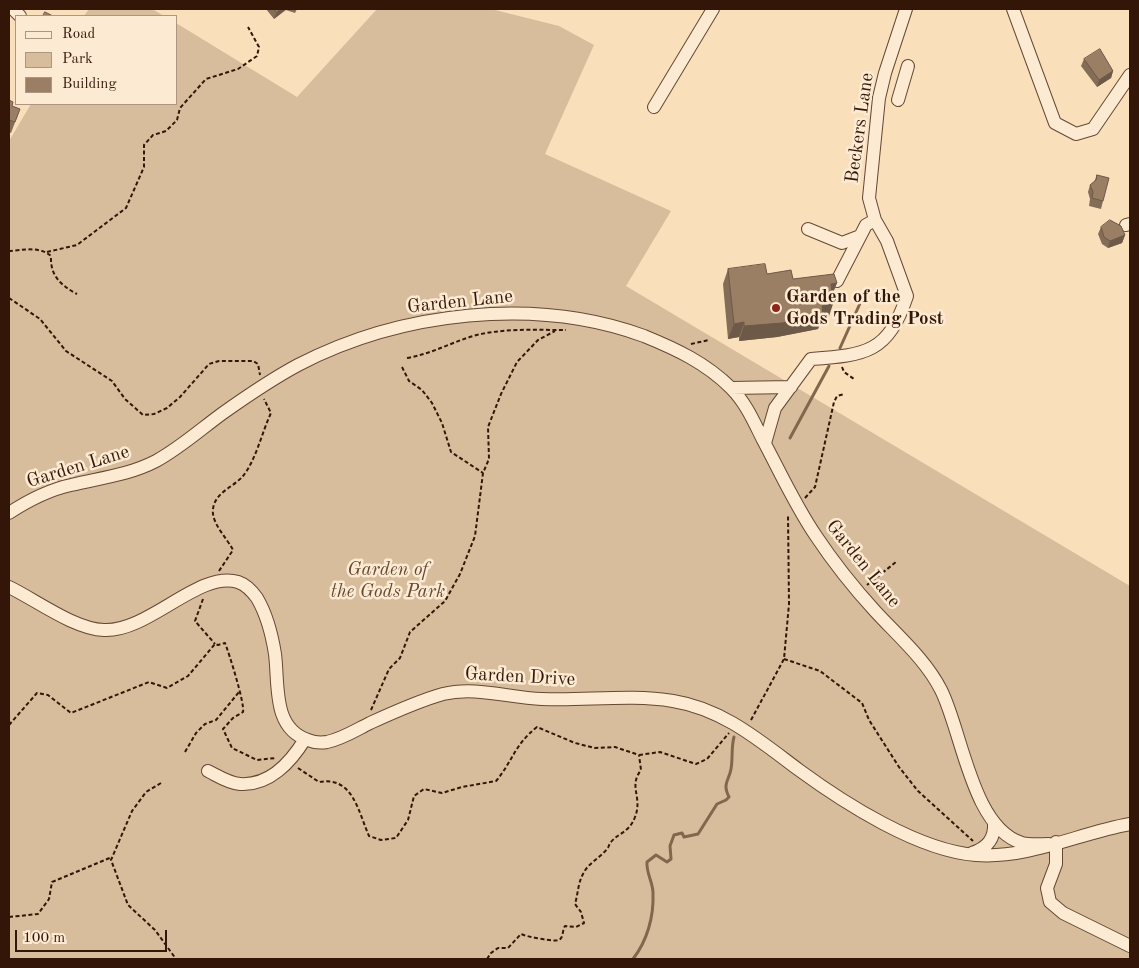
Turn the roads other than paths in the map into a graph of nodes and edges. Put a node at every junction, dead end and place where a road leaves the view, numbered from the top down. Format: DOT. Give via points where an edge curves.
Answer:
graph roads {
  1 [pos="713,9"];
  2 [pos="906,9"];
  3 [pos="1013,9"];
  4 [pos="908,66"];
  5 [pos="884,75"];
  6 [pos="1130,75"];
  7 [pos="903,82"];
  8 [pos="898,100"];
  9 [pos="654,107"];
  10 [pos="876,220"];
  11 [pos="808,229"];
  12 [pos="860,236"];
  13 [pos="837,281"];
  14 [pos="790,387"];
  15 [pos="731,388"];
  16 [pos="765,443"];
  17 [pos="9,513"];
  18 [pos="9,587"];
  19 [pos="304,739"];
  20 [pos="208,771"];
  21 [pos="994,822"];
  22 [pos="1130,824"];
  23 [pos="1053,843"];
  24 [pos="976,852"];
  25 [pos="1130,946"];
  1 -- 9 [label="street"];
  2 -- 5 [label="street, Beckers Lane"];
  3 -- 6 [label="street" via="1056,123 1076,134 1093,129"];
  4 -- 7 [label="street"];
  5 -- 7 [label="street"];
  5 -- 10 [label="street, Beckers Lane" via="869,198"];
  7 -- 8 [label="street"];
  10 -- 12 [label="street" via="866,225"];
  10 -- 14 [label="street, Beckers Lane" via="907,296 896,326 872,349 838,358 811,360"];
  11 -- 12 [label="street" via="842,242"];
  12 -- 13 [label="street"];
  14 -- 15 [label="street"];
  14 -- 16 [label="street, Beckers Lane" via="775,408"];
  15 -- 16 [label="street, Garden Lane" via="749,411"];
  15 -- 17 [label="street, Garden Lane" via="695,359 662,343 592,320 533,314 483,314 400,328 328,351 262,386 156,461 131,472 41,494"];
  16 -- 21 [label="street, Garden Lane" via="812,531 857,591 938,683 977,792"];
  18 -- 19 [label="street" via="88,628 108,630 128,627 211,584 231,580 243,583 264,609 275,654 280,710 293,732"];
  19 -- 20 [label="street" via="287,762 270,777 241,784"];
  19 -- 24 [label="street, Garden Drive" via="328,742 420,701 448,693 536,699 674,701 712,711 738,725 863,812 925,841"];
  21 -- 23 [label="street, Garden Lane" via="1010,837 1024,844"];
  21 -- 24 [label="street" via="992,839"];
  22 -- 23 [label="street, Garden Drive"];
  23 -- 24 [label="street, Garden Drive" via="1026,852"];
  23 -- 25 [label="street" via="1056,864 1047,888 1050,902 1063,913"];
}
